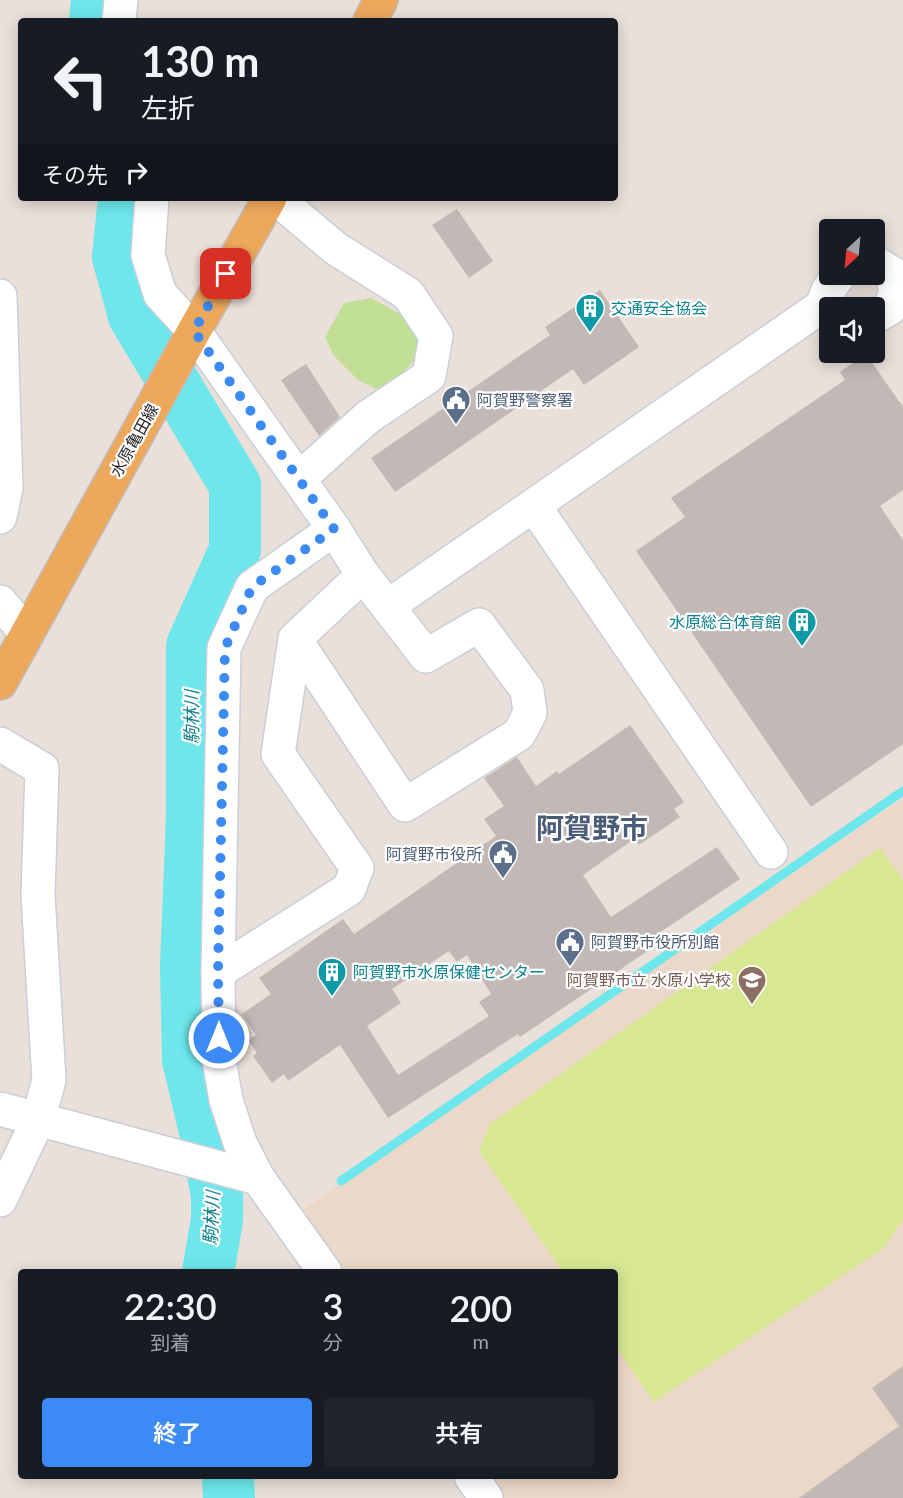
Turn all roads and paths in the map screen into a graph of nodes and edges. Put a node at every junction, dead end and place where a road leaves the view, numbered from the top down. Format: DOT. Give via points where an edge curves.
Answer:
graph roads {
  1 [pos="121,0"];
  2 [pos="381,0"];
  3 [pos="119,18"];
  4 [pos="371,18"];
  5 [pos="152,201"];
  6 [pos="268,201"];
  7 [pos="280,201"];
  8 [pos="885,269"];
  9 [pos="0,296"];
  10 [pos="885,311"];
  11 [pos="819,316"];
  12 [pos="188,340"];
  13 [pos="299,479"];
  14 [pos="534,506"];
  15 [pos="0,517"];
  16 [pos="334,529"];
  17 [pos="363,575"];
  18 [pos="0,602"];
  19 [pos="388,606"];
  20 [pos="27,634"];
  21 [pos="295,639"];
  22 [pos="0,683"];
  23 [pos="0,744"];
  24 [pos="771,852"];
  25 [pos="218,972"];
  26 [pos="0,1109"];
  27 [pos="38,1120"];
  28 [pos="258,1178"];
  29 [pos="0,1200"];
  30 [pos="323,1269"];
  31 [pos="473,1479"];
  32 [pos="486,1498"];
  1 -- 3 [label="street"];
  2 -- 4 [label="main road"];
  5 -- 12 [label="street" via="148,255 160,294"];
  6 -- 12 [label="main road, 水原亀田線"];
  7 -- 13 [label="street" via="335,248 408,294 436,336 429,376 368,417"];
  8 -- 10 [label="street" via="892,273 896,292"];
  9 -- 15 [label="street" via="6,488"];
  11 -- 14 [label="street"];
  12 -- 13 [label="street"];
  12 -- 20 [label="main road, 水原亀田線"];
  13 -- 16 [label="street"];
  14 -- 19 [label="street"];
  14 -- 24 [label="street"];
  16 -- 17 [label="street"];
  16 -- 25 [label="street" via="252,587 225,648"];
  17 -- 19 [label="street"];
  17 -- 21 [label="street"];
  18 -- 20 [label="street"];
  19 -- 21 [label="street" via="426,656 479,625 527,690 530,713 519,734 405,805"];
  20 -- 22 [label="main road, 水原亀田線"];
  21 -- 25 [label="street" via="278,754 357,868 350,889"];
  23 -- 27 [label="street" via="42,769 38,895 49,1080"];
  25 -- 28 [label="street" via="219,1060 226,1100 240,1143"];
  26 -- 27 [label="street"];
  27 -- 28 [label="street"];
  27 -- 29 [label="street"];
  28 -- 30 [label="street"];
  31 -- 32 [label="street"];
}
